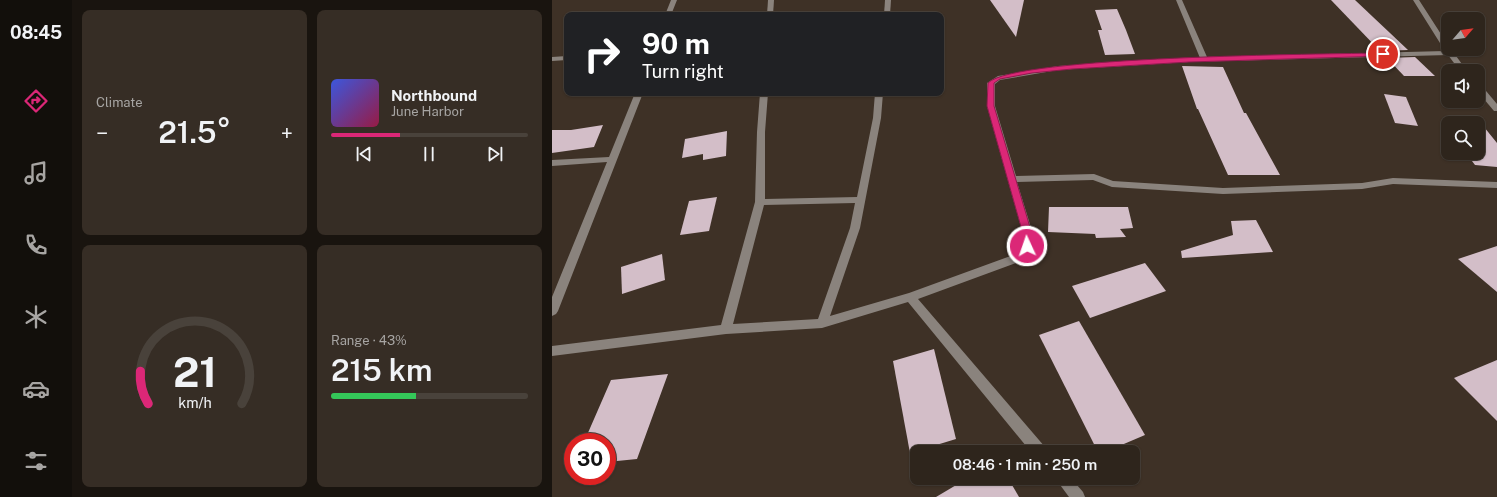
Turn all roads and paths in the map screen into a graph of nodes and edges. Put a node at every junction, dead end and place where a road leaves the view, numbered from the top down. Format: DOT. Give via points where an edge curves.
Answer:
graph roads {
  1 [pos="674,0"];
  2 [pos="771,0"];
  3 [pos="888,0"];
  4 [pos="1179,0"];
  5 [pos="1416,0"];
  6 [pos="669,12"];
  7 [pos="770,12"];
  8 [pos="887,12"];
  9 [pos="1441,39"];
  10 [pos="1441,53"];
  11 [pos="1452,56"];
  12 [pos="564,58"];
  13 [pos="552,59"];
  14 [pos="1204,59"];
  15 [pos="1459,64"];
  16 [pos="1485,95"];
  17 [pos="638,96"];
  18 [pos="764,96"];
  19 [pos="879,96"];
  20 [pos="1497,109"];
  21 [pos="614,159"];
  22 [pos="552,163"];
  23 [pos="1012,179"];
  24 [pos="1497,185"];
  25 [pos="860,200"];
  26 [pos="760,202"];
  27 [pos="910,297"];
  28 [pos="552,311"];
  29 [pos="822,322"];
  30 [pos="726,329"];
  31 [pos="552,351"];
  32 [pos="1034,445"];
  33 [pos="1068,485"];
  34 [pos="1078,497"];
  1 -- 6 [label="street"];
  2 -- 7 [label="street"];
  3 -- 8 [label="street"];
  4 -- 14 [label="street"];
  5 -- 9 [label="street"];
  10 -- 14 [label="street"];
  11 -- 15 [label="street"];
  12 -- 13 [label="street"];
  14 -- 23 [label="street" via="1058,68 998,78 991,83 991,106"];
  16 -- 20 [label="street"];
  17 -- 21 [label="street"];
  18 -- 26 [label="street"];
  19 -- 25 [label="street" via="877,118"];
  21 -- 22 [label="street"];
  21 -- 28 [label="street"];
  23 -- 24 [label="street" via="1094,177 1112,184 1223,191 1362,186 1393,181"];
  23 -- 27 [label="street" via="1028,234 1027,246 1020,256"];
  25 -- 26 [label="street"];
  25 -- 29 [label="street" via="855,228"];
  26 -- 30 [label="street"];
  27 -- 29 [label="street"];
  27 -- 32 [label="street"];
  29 -- 30 [label="street"];
  30 -- 31 [label="street"];
  33 -- 34 [label="street"];
}
